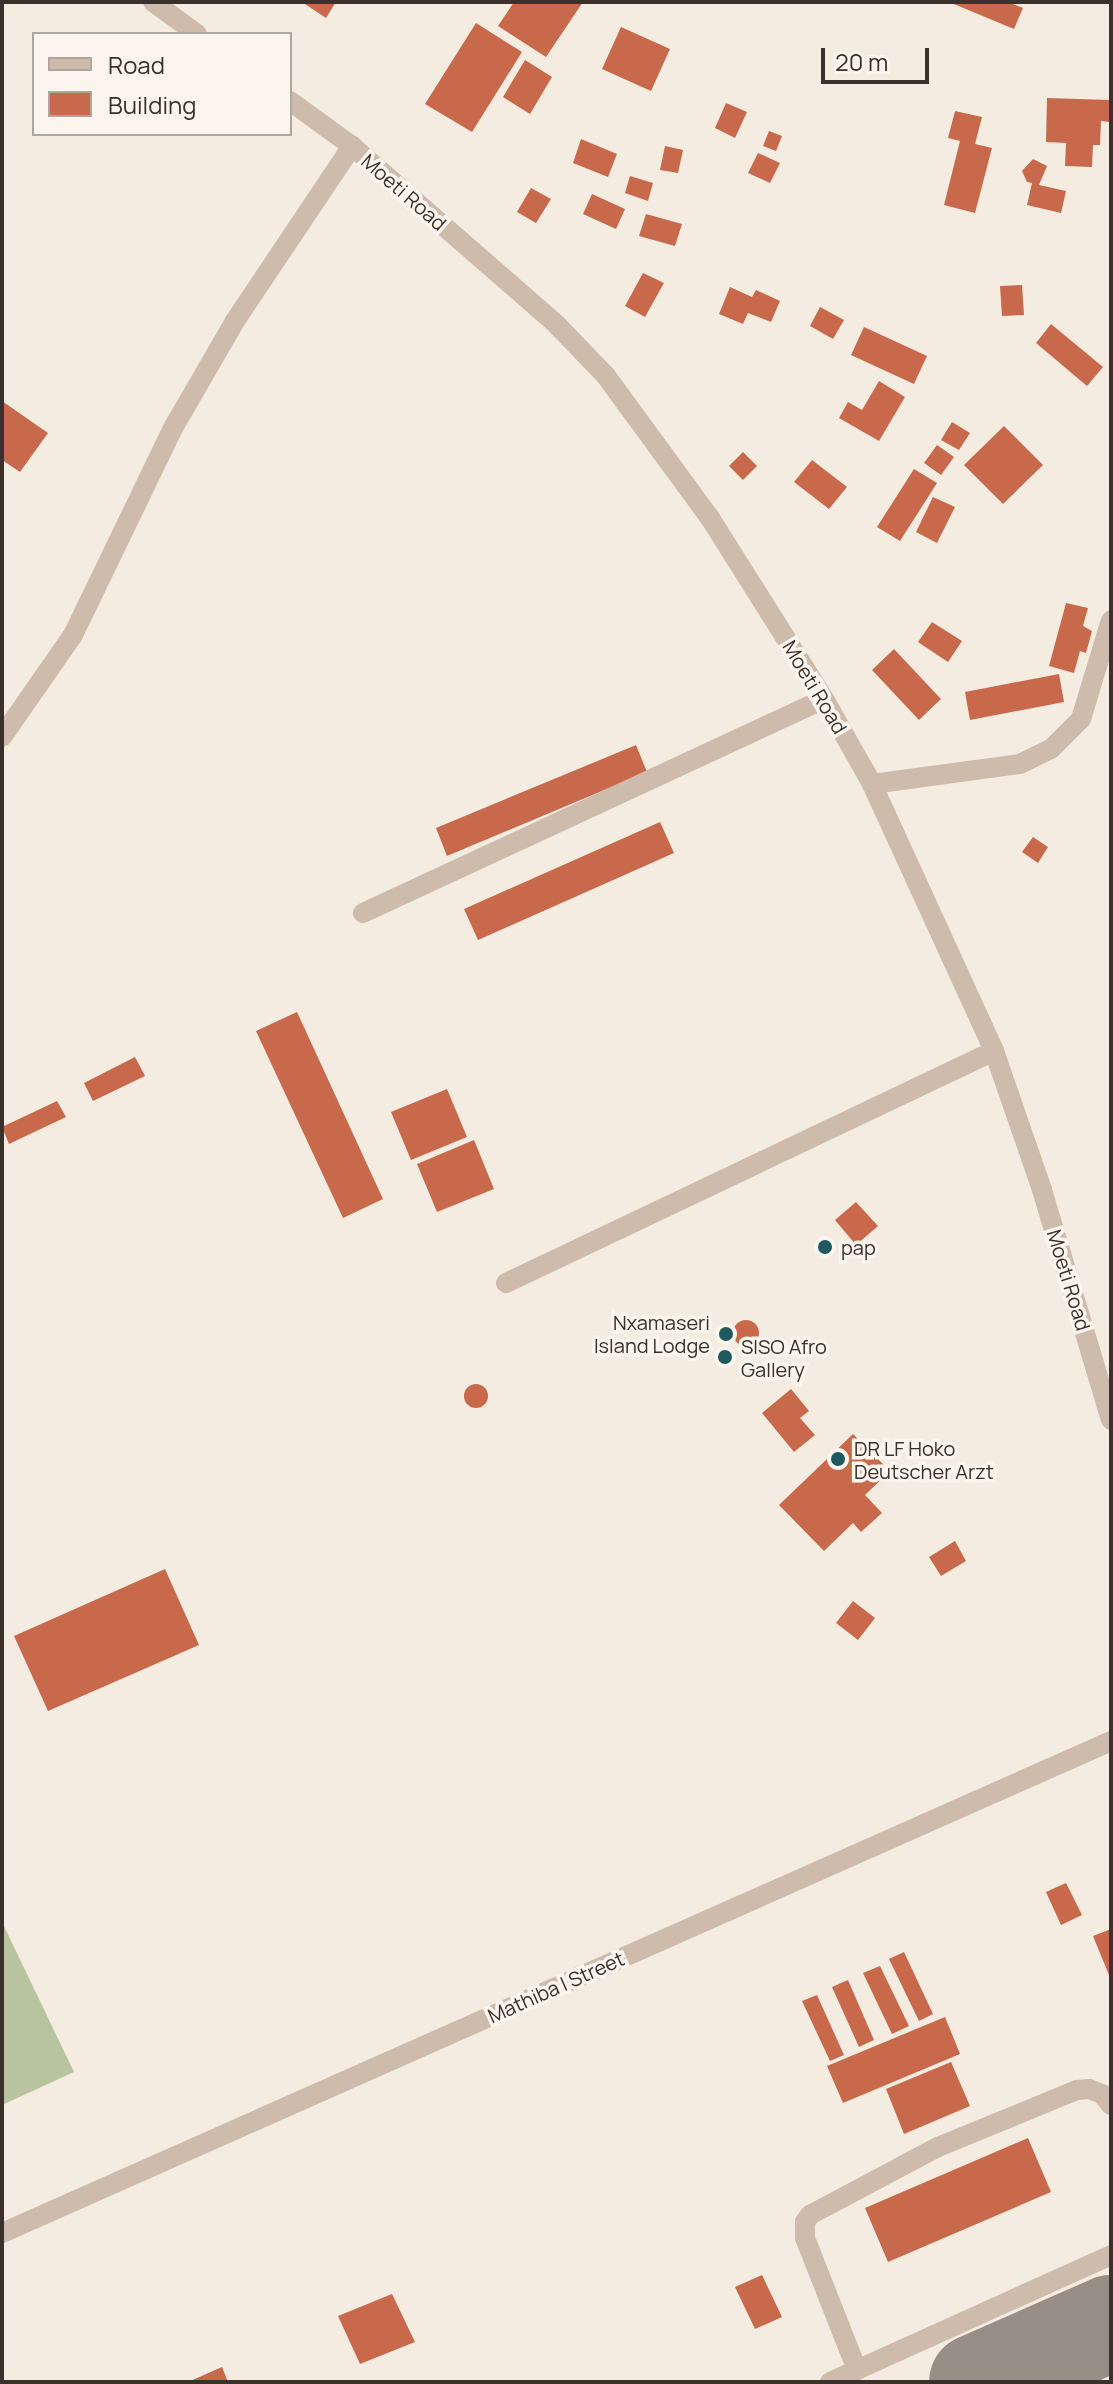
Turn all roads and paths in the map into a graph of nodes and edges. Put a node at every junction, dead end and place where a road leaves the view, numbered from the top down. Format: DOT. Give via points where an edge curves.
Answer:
graph roads {
  1 [pos="153,2"];
  2 [pos="194,32"];
  3 [pos="292,102"];
  4 [pos="352,146"];
  5 [pos="1111,620"];
  6 [pos="824,699"];
  7 [pos="2,737"];
  8 [pos="872,784"];
  9 [pos="363,913"];
  10 [pos="994,1051"];
  11 [pos="506,1283"];
  12 [pos="1111,1420"];
  13 [pos="1111,1741"];
  14 [pos="1111,2105"];
  15 [pos="2,2233"];
  16 [pos="1111,2255"];
  17 [pos="857,2370"];
  18 [pos="830,2382"];
  1 -- 2 [label="street"];
  3 -- 4 [label="street, Moeti Road"];
  4 -- 6 [label="street, Moeti Road" via="557,325 606,376 710,518"];
  4 -- 7 [label="street" via="235,321 173,428 73,635"];
  5 -- 8 [label="street" via="1081,719 1051,749 1020,764"];
  6 -- 8 [label="street, Moeti Road"];
  6 -- 9 [label="street"];
  8 -- 10 [label="street, Moeti Road"];
  10 -- 11 [label="street"];
  10 -- 12 [label="street, Moeti Road"];
  13 -- 15 [label="street, Mathiba I Street"];
  14 -- 17 [label="street" via="1102,2094 1077,2090 938,2147 810,2215 805,2238"];
  16 -- 17 [label="street"];
  17 -- 18 [label="street"];
}
